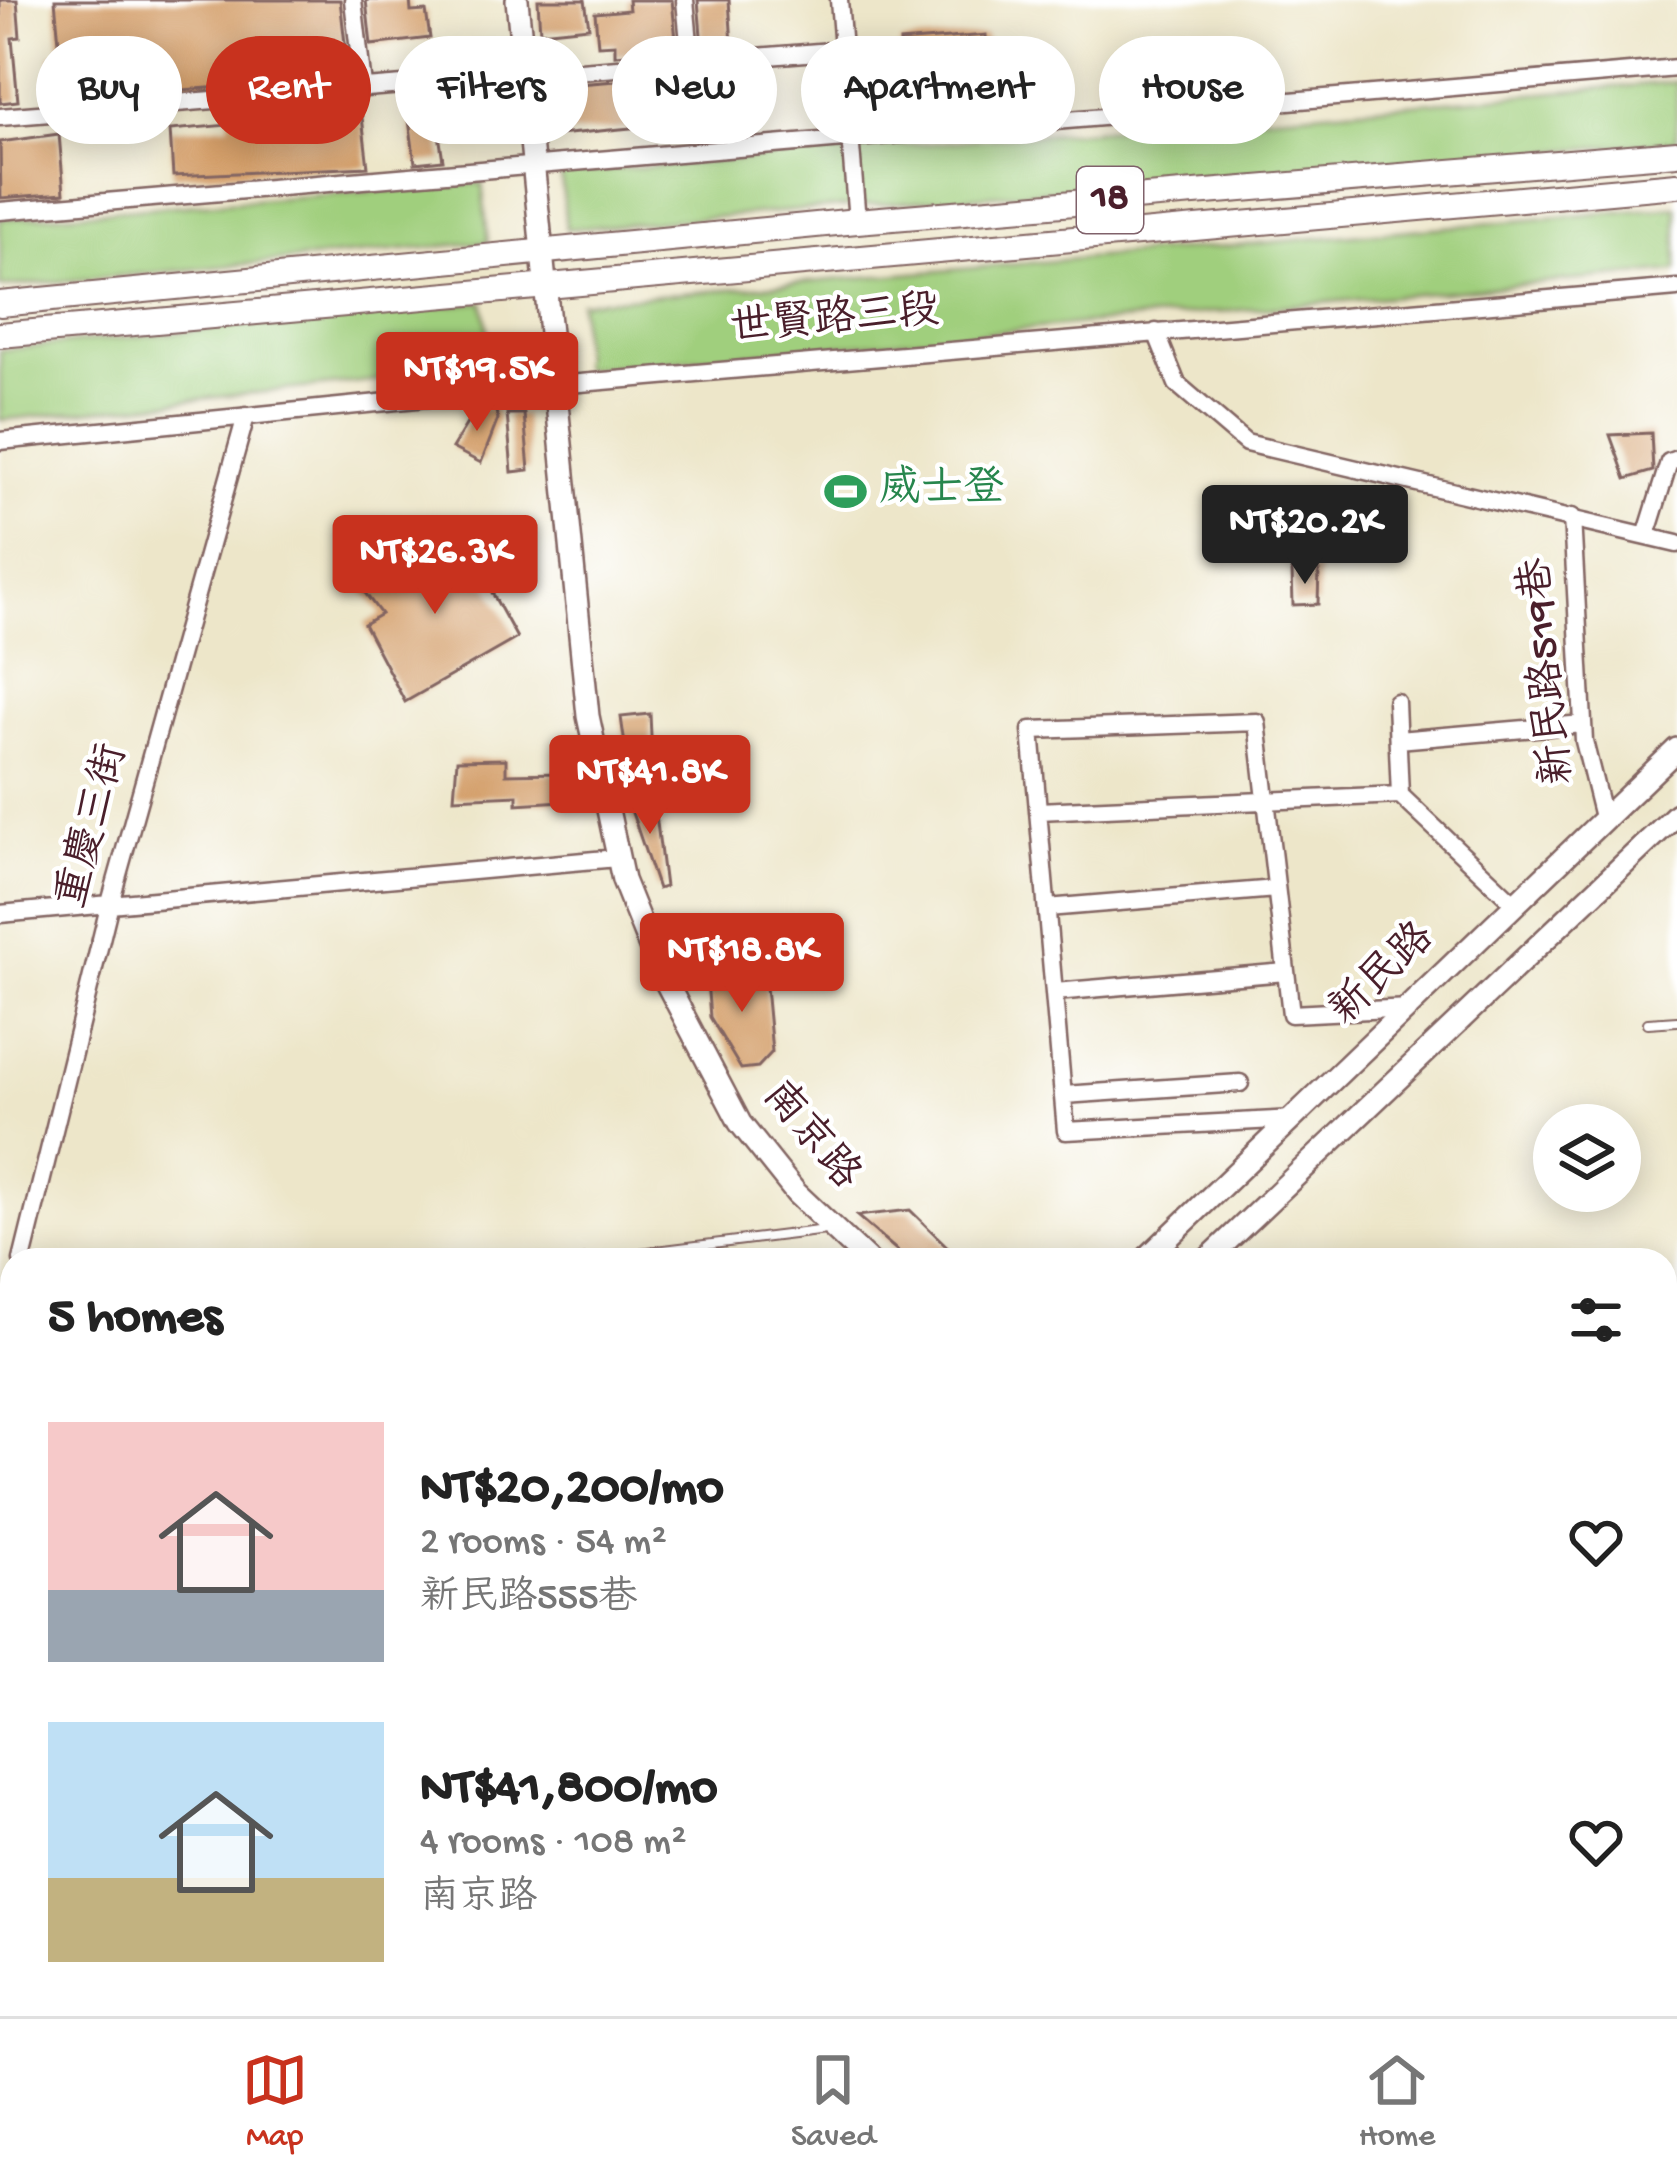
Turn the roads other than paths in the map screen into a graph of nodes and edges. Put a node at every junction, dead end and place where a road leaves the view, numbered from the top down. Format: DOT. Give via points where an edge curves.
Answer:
graph roads {
  1 [pos="353,0"];
  2 [pos="517,0"];
  3 [pos="685,0"];
  4 [pos="839,0"];
  5 [pos="357,36"];
  6 [pos="521,36"];
  7 [pos="689,36"];
  8 [pos="843,36"];
  9 [pos="1677,68"];
  10 [pos="206,99"];
  11 [pos="0,117"];
  12 [pos="1075,120"];
  13 [pos="532,144"];
  14 [pos="801,144"];
  15 [pos="853,144"];
  16 [pos="1677,152"];
  17 [pos="534,168"];
  18 [pos="1677,185"];
  19 [pos="0,211"];
  20 [pos="857,221"];
  21 [pos="543,254"];
  22 [pos="547,286"];
  23 [pos="1677,288"];
  24 [pos="0,304"];
  25 [pos="1156,332"];
  26 [pos="0,335"];
  27 [pos="557,385"];
  28 [pos="246,416"];
  29 [pos="0,441"];
  30 [pos="1677,459"];
  31 [pos="1572,517"];
  32 [pos="1646,536"];
  33 [pos="1677,544"];
  34 [pos="1396,702"];
  35 [pos="1583,724"];
  36 [pos="1398,740"];
  37 [pos="1677,749"];
  38 [pos="1400,795"];
  39 [pos="1264,798"];
  40 [pos="1038,811"];
  41 [pos="1677,814"];
  42 [pos="1603,817"];
  43 [pos="617,858"];
  44 [pos="1276,889"];
  45 [pos="110,903"];
  46 [pos="1514,903"];
  47 [pos="1047,908"];
  48 [pos="0,914"];
  49 [pos="1286,972"];
  50 [pos="1055,992"];
  51 [pos="1408,1008"];
  52 [pos="1677,1021"];
  53 [pos="1648,1023"];
  54 [pos="1240,1083"];
  55 [pos="1064,1095"];
  56 [pos="1293,1118"];
  57 [pos="835,1229"];
  58 [pos="25,1248"];
  59 [pos="681,1248"];
  60 [pos="855,1248"];
  61 [pos="1158,1248"];
  62 [pos="1220,1248"];
  1 -- 5 [label="street"];
  2 -- 6 [label="street, 南京路"];
  3 -- 7 [label="street"];
  4 -- 8 [label="street"];
  9 -- 12 [label="street"];
  10 -- 11 [label="street"];
  13 -- 17 [label="street, 南京路"];
  14 -- 17 [label="street"];
  15 -- 20 [label="street"];
  16 -- 20 [label="main road, 18"];
  17 -- 19 [label="street"];
  17 -- 21 [label="street, 南京路"];
  18 -- 22 [label="main road, 世賢路三段 / 18"];
  20 -- 21 [label="main road, 18"];
  21 -- 22 [label="street, 南京路"];
  21 -- 24 [label="main road, 18"];
  22 -- 26 [label="main road, 世賢路三段 / 18"];
  22 -- 27 [label="street, 南京路"];
  23 -- 25 [label="street, 世賢路三段"];
  25 -- 27 [label="street, 世賢路三段"];
  25 -- 31 [label="street" via="1177,384 1246,443"];
  27 -- 28 [label="street, 世賢路三段"];
  27 -- 43 [label="street, 南京路" via="588,716"];
  28 -- 29 [label="street, 世賢路三段"];
  28 -- 45 [label="street, 重慶三街"];
  30 -- 32 [label="street" via="1669,462"];
  31 -- 32 [label="street"];
  31 -- 35 [label="street, 新民路519巷"];
  32 -- 33 [label="street"];
  34 -- 36 [label="street"];
  35 -- 36 [label="street"];
  35 -- 42 [label="street, 新民路519巷"];
  36 -- 38 [label="street"];
  37 -- 42 [label="street, 新民路"];
  38 -- 39 [label="street"];
  38 -- 46 [label="street"];
  39 -- 40 [label="street"];
  39 -- 40 [label="street" via="1257,722 1031,730"];
  39 -- 44 [label="street"];
  40 -- 47 [label="street"];
  41 -- 62 [label="street, 新民路"];
  42 -- 46 [label="street, 新民路"];
  43 -- 45 [label="street"];
  43 -- 57 [label="street, 南京路" via="658,968 740,1123"];
  44 -- 47 [label="street"];
  44 -- 49 [label="street"];
  45 -- 48 [label="street"];
  45 -- 58 [label="street, 重慶三街"];
  46 -- 51 [label="street, 新民路"];
  47 -- 50 [label="street"];
  49 -- 50 [label="street"];
  49 -- 51 [label="street" via="1291,1014"];
  50 -- 55 [label="street"];
  51 -- 56 [label="street, 新民路"];
  52 -- 53 [label="lane"];
  54 -- 55 [label="street"];
  55 -- 56 [label="street" via="1066,1131"];
  56 -- 61 [label="street, 新民路"];
  57 -- 59 [label="lane"];
  57 -- 60 [label="street, 南京路"];
}
